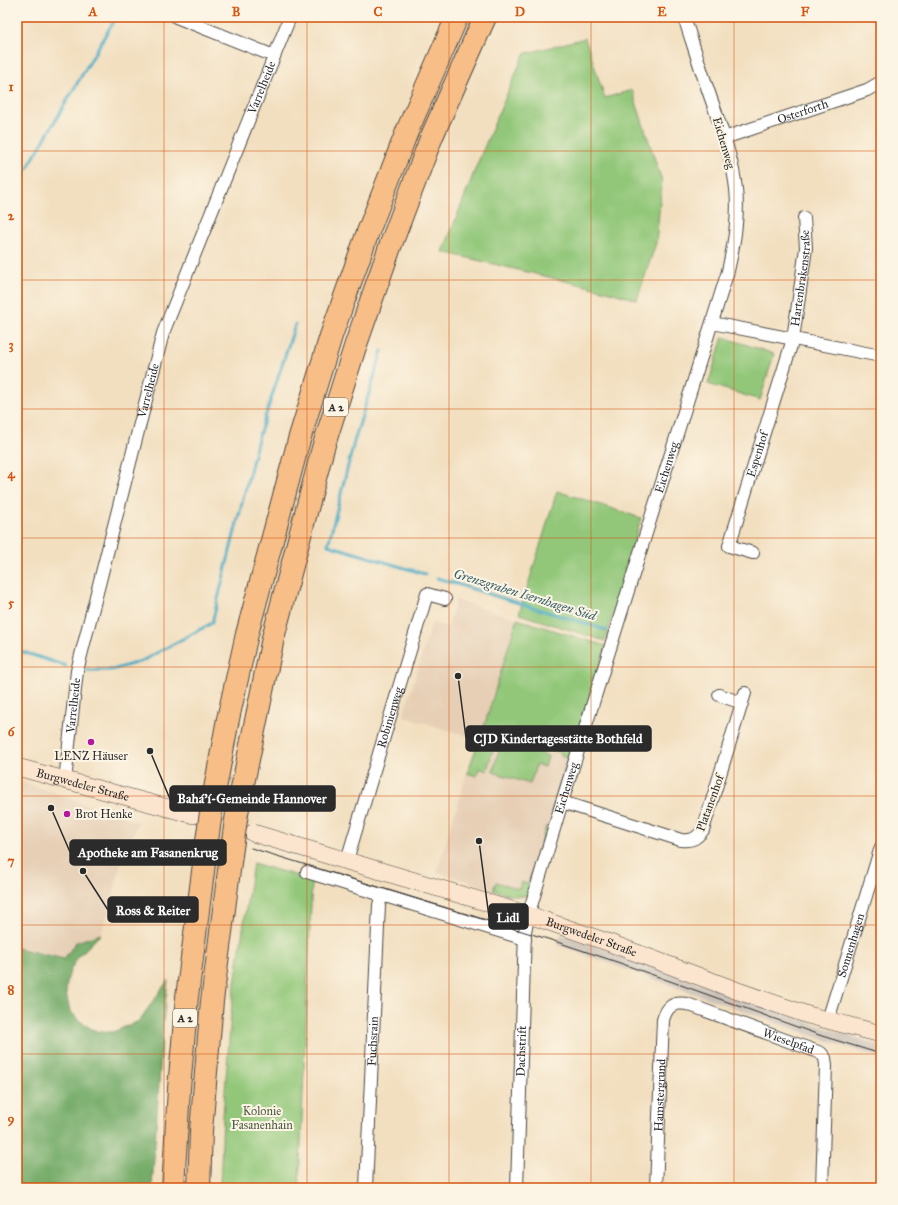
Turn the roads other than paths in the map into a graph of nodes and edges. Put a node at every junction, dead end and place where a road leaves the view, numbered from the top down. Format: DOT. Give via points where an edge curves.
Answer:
graph roads {
  1 [pos="176,17"];
  2 [pos="290,17"];
  3 [pos="457,17"];
  4 [pos="485,17"];
  5 [pos="684,17"];
  6 [pos="274,56"];
  7 [pos="881,82"];
  8 [pos="724,138"];
  9 [pos="804,218"];
  10 [pos="712,323"];
  11 [pos="793,339"];
  12 [pos="881,356"];
  13 [pos="753,553"];
  14 [pos="445,599"];
  15 [pos="719,695"];
  16 [pos="17,767"];
  17 [pos="65,781"];
  18 [pos="562,802"];
  19 [pos="203,810"];
  20 [pos="253,833"];
  21 [pos="881,847"];
  22 [pos="347,860"];
  23 [pos="307,872"];
  24 [pos="382,895"];
  25 [pos="529,915"];
  26 [pos="525,939"];
  27 [pos="672,1005"];
  28 [pos="828,1020"];
  29 [pos="881,1034"];
  30 [pos="173,1188"];
  31 [pos="199,1188"];
  32 [pos="366,1188"];
  33 [pos="517,1188"];
  34 [pos="656,1188"];
  35 [pos="822,1188"];
  1 -- 6 [label="street"];
  2 -- 6 [label="street, Varrelheide"];
  3 -- 19 [label="highway, A 2" via="408,129 368,232 332,336 299,440"];
  4 -- 31 [label="highway, A 2, bridge" via="432,136 355,347 323,448 273,638 237,813 231,856 212,1001"];
  5 -- 8 [label="street, Eichenweg"];
  6 -- 17 [label="street, Varrelheide" via="162,333 76,672"];
  7 -- 8 [label="street, Osterforth" via="867,90"];
  8 -- 10 [label="street, Eichenweg" via="732,164 737,214 728,271"];
  9 -- 11 [label="street, Hartenbrakenstraße" via="806,248"];
  10 -- 11 [label="street, Hartenbrakenstraße"];
  10 -- 18 [label="street, Eichenweg"];
  11 -- 12 [label="street, Hartenbrakenstraße"];
  11 -- 13 [label="street, Espenhof" via="729,546"];
  14 -- 22 [label="street, Robinienweg" via="427,594"];
  15 -- 18 [label="street, Platanenhof" via="744,698 703,830 698,837 691,841 682,840"];
  16 -- 17 [label="main road, Burgwedeler Straße"];
  17 -- 19 [label="main road, Burgwedeler Straße"];
  18 -- 25 [label="street, Eichenweg"];
  19 -- 30 [label="highway, A 2, bridge" via="206,848 178,1089"];
  20 -- 22 [label="main road, Burgwedeler Straße"];
  21 -- 28 [label="street, Sonnenhagen"];
  22 -- 25 [label="main road, Burgwedeler Straße"];
  23 -- 24 [label="street"];
  24 -- 26 [label="street"];
  24 -- 32 [label="street, Fuchsrain" via="379,906"];
  25 -- 26 [label="street, Dachstrift"];
  25 -- 28 [label="main road, Burgwedeler Straße" via="738,991"];
  26 -- 33 [label="street, Dachstrift"];
  27 -- 34 [label="street, Hamstergrund" via="665,1012 663,1020"];
  27 -- 35 [label="street, Wieselpfad" via="678,1002 687,1004 821,1053 826,1065"];
  28 -- 29 [label="main road, Burgwedeler Straße"];
}
